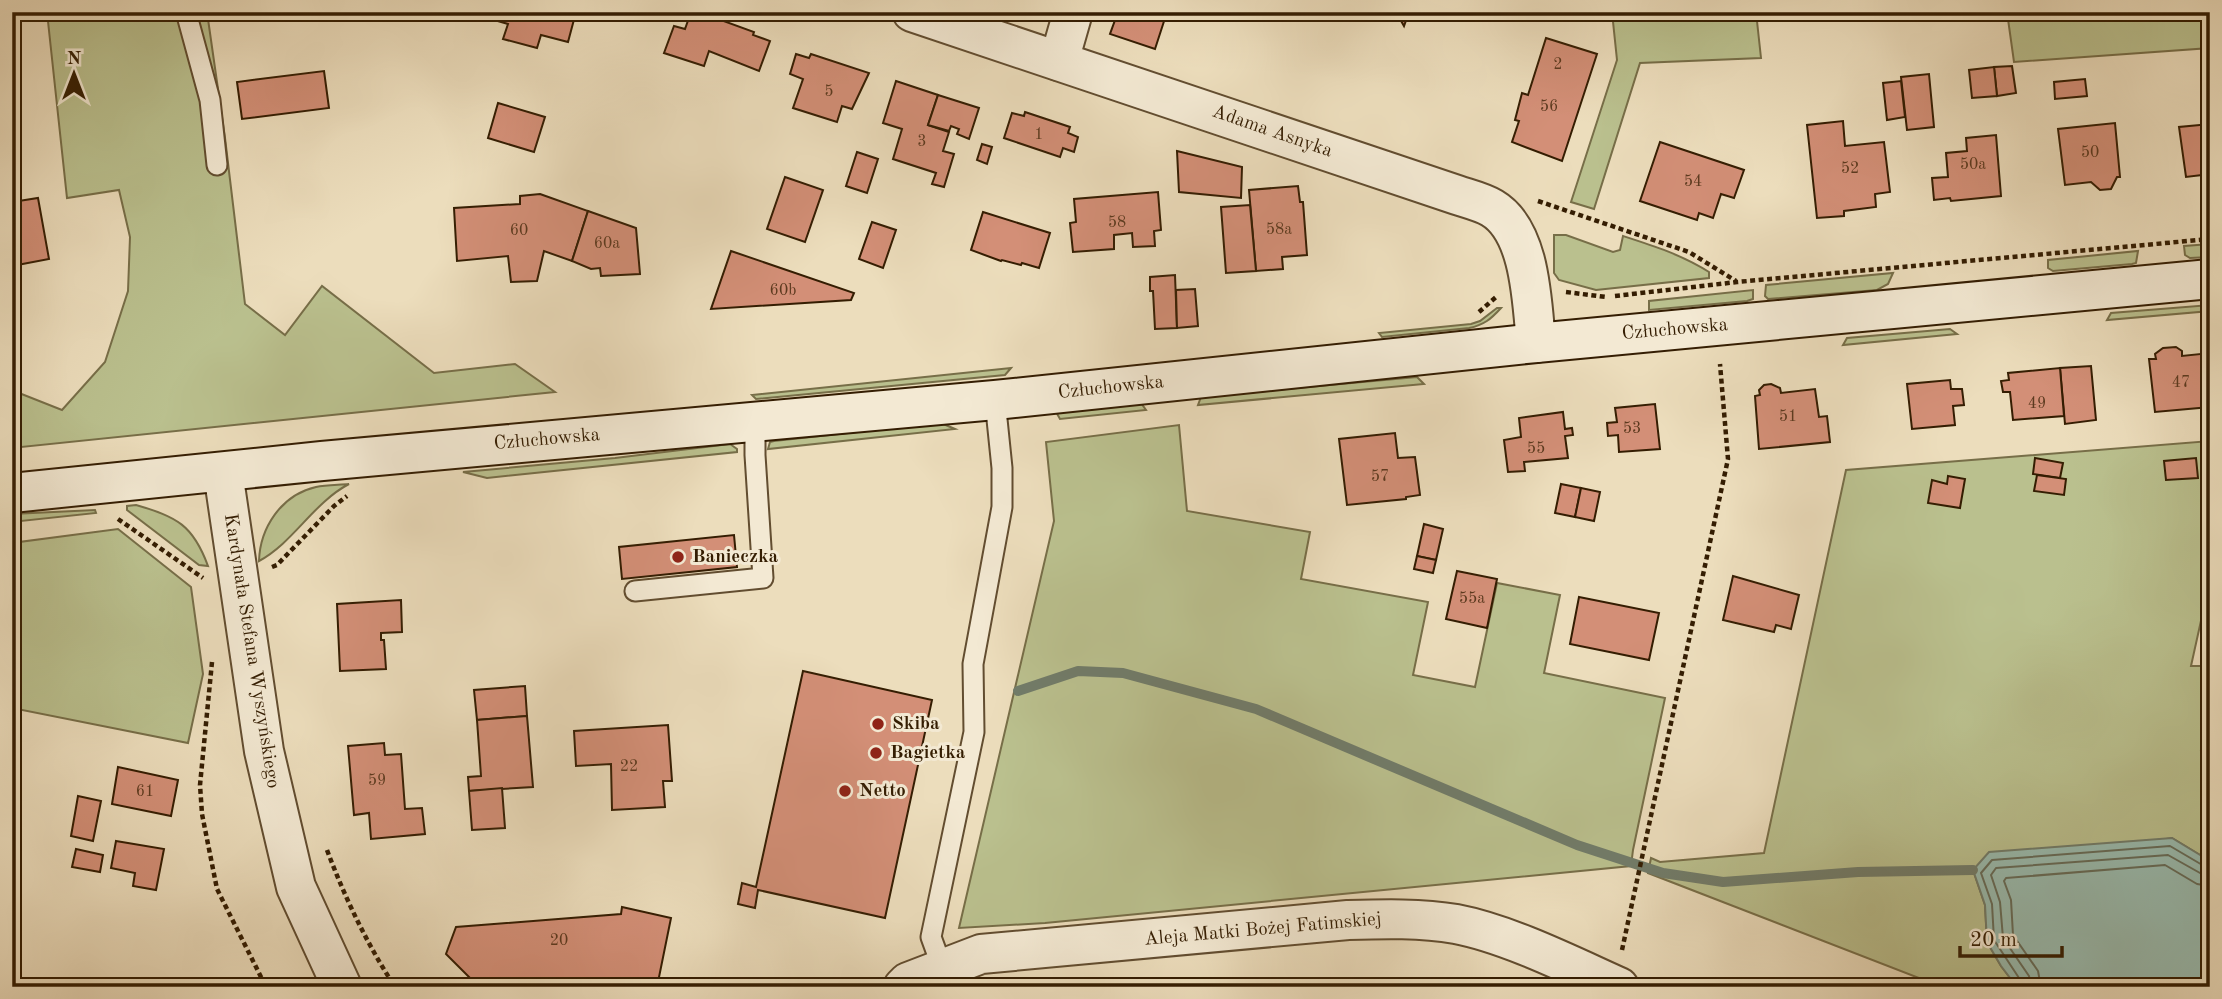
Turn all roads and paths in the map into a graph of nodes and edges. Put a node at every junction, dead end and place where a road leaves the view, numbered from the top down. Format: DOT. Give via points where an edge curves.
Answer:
graph roads {
  1 [pos="186,12"];
  2 [pos="912,12"];
  3 [pos="1073,12"];
  4 [pos="1059,61"];
  5 [pos="217,165"];
  6 [pos="2210,239"];
  7 [pos="2210,279"];
  8 [pos="1556,290"];
  9 [pos="1536,343"];
  10 [pos="1720,364"];
  11 [pos="995,400"];
  12 [pos="755,422"];
  13 [pos="223,472"];
  14 [pos="12,493"];
  15 [pos="112,520"];
  16 [pos="272,567"];
  17 [pos="274,580"];
  18 [pos="205,590"];
  19 [pos="635,591"];
  20 [pos="213,656"];
  21 [pos="327,849"];
  22 [pos="947,978"];
  23 [pos="1614,985"];
  24 [pos="266,987"];
  25 [pos="342,987"];
  26 [pos="395,987"];
  27 [pos="903,987"];
  1 -- 5 [label="lane" via="210,100"];
  2 -- 4 [label="main road, Adama Asnyka"];
  3 -- 4 [label="main road"];
  4 -- 9 [label="main road, Adama Asnyka" via="1493,209 1519,243 1528,274"];
  6 -- 8 [label="path" via="1603,297"];
  7 -- 9 [label="main road, Człuchowska"];
  9 -- 11 [label="main road, Człuchowska"];
  10 -- 23 [label="path" via="1728,459"];
  11 -- 12 [label="main road, Człuchowska"];
  11 -- 22 [label="lane" via="1002,507 973,664 974,732 931,937"];
  12 -- 13 [label="main road, Człuchowska"];
  12 -- 19 [label="lane" via="763,578"];
  13 -- 14 [label="main road, Człuchowska"];
  13 -- 25 [label="main road, Kardynała Stefana Wyszyńskiego" via="266,760 296,887"];
  15 -- 18 [label="path" via="120,519 203,578"];
  16 -- 17 [label="path"];
  20 -- 24 [label="path" via="200,785 202,814 217,889"];
  21 -- 26 [label="path" via="362,930"];
  22 -- 23 [label="main road, Aleja Matki Bożej Fatimskiej" via="981,954 1348,920 1406,919 1456,924 1497,935"];
  22 -- 27 [label="main road, Aleja Matki Bożej Fatimskiej" via="908,982"];
}
